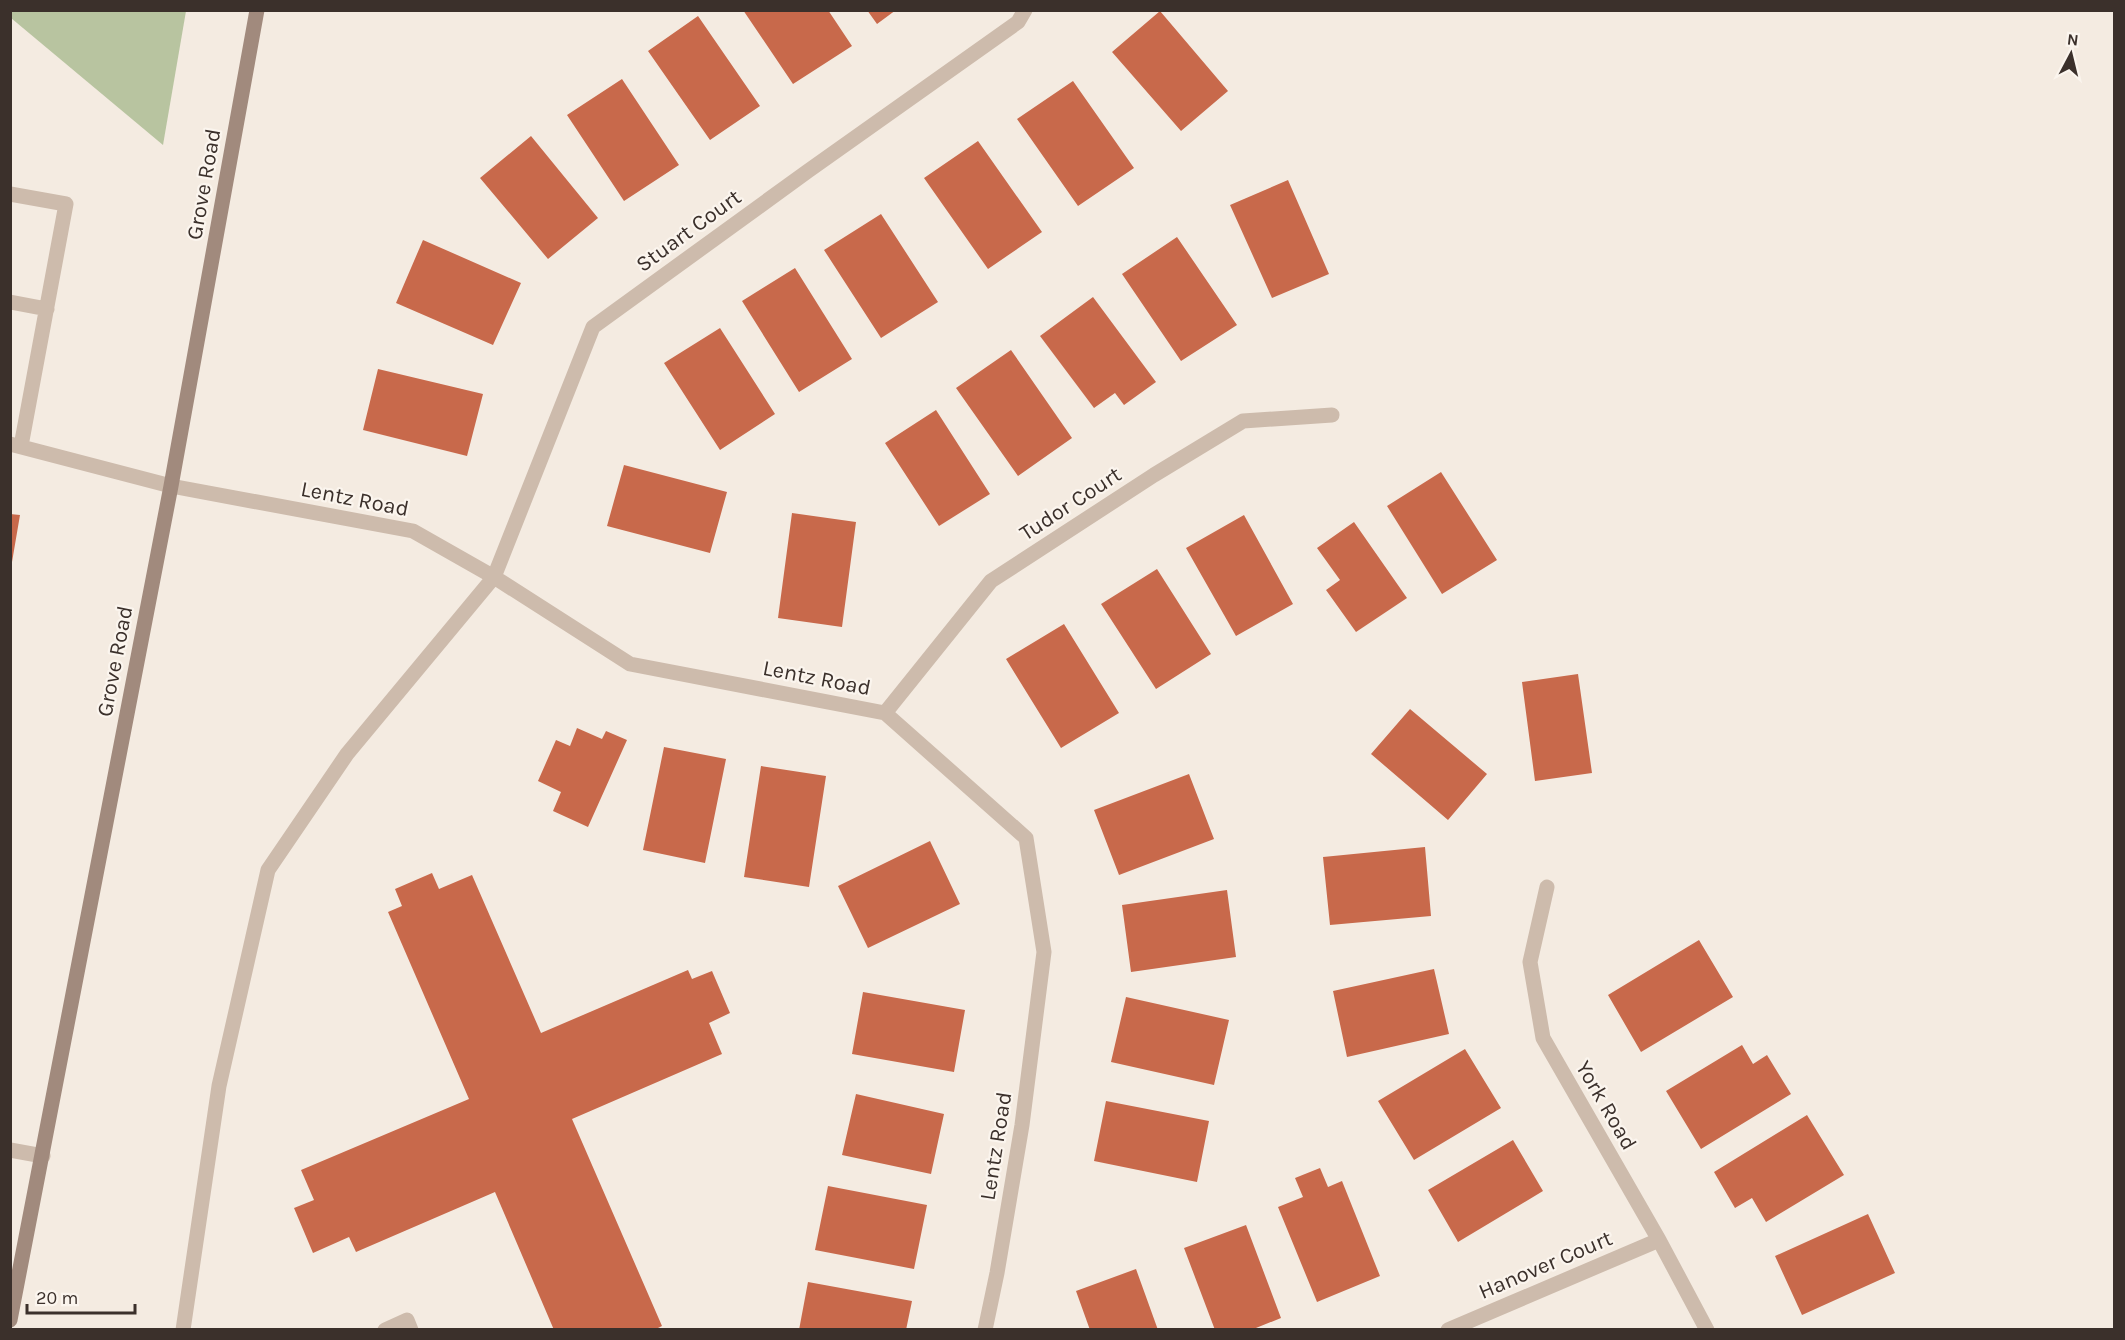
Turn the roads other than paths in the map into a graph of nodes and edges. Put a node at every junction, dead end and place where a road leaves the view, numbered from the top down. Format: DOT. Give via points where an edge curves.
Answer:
graph roads {
  1 [pos="257,10"];
  2 [pos="1025,10"];
  3 [pos="10,194"];
  4 [pos="10,302"];
  5 [pos="47,309"];
  6 [pos="1332,415"];
  7 [pos="16,445"];
  8 [pos="171,486"];
  9 [pos="494,577"];
  10 [pos="885,713"];
  11 [pos="1548,887"];
  12 [pos="10,1150"];
  13 [pos="43,1156"];
  14 [pos="1659,1240"];
  15 [pos="10,1320"];
  16 [pos="183,1329"];
  17 [pos="385,1329"];
  18 [pos="411,1329"];
  19 [pos="985,1329"];
  20 [pos="1448,1329"];
  21 [pos="1707,1329"];
  1 -- 8 [label="main road, Grove Road"];
  2 -- 9 [label="street, Stuart Court" via="1018,22 592,327"];
  3 -- 5 [label="street" via="66,204"];
  4 -- 5 [label="street"];
  5 -- 7 [label="street"];
  6 -- 10 [label="street, Tudor Court" via="1243,421 991,581"];
  7 -- 8 [label="street, Lentz Road"];
  8 -- 9 [label="street, Lentz Road" via="413,531"];
  8 -- 13 [label="main road, Grove Road"];
  9 -- 10 [label="street, Lentz Road" via="630,664"];
  9 -- 16 [label="street, Stuart Court" via="347,754 268,870 219,1086"];
  10 -- 19 [label="street, Lentz Road" via="1026,838 1044,952 1022,1125"];
  11 -- 14 [label="street, York Road" via="1530,962 1543,1038"];
  12 -- 13 [label="street"];
  13 -- 15 [label="main road, Grove Road"];
  14 -- 20 [label="street, Hanover Court"];
  14 -- 21 [label="street, York Road"];
  17 -- 18 [label="street" via="407,1320"];
}
